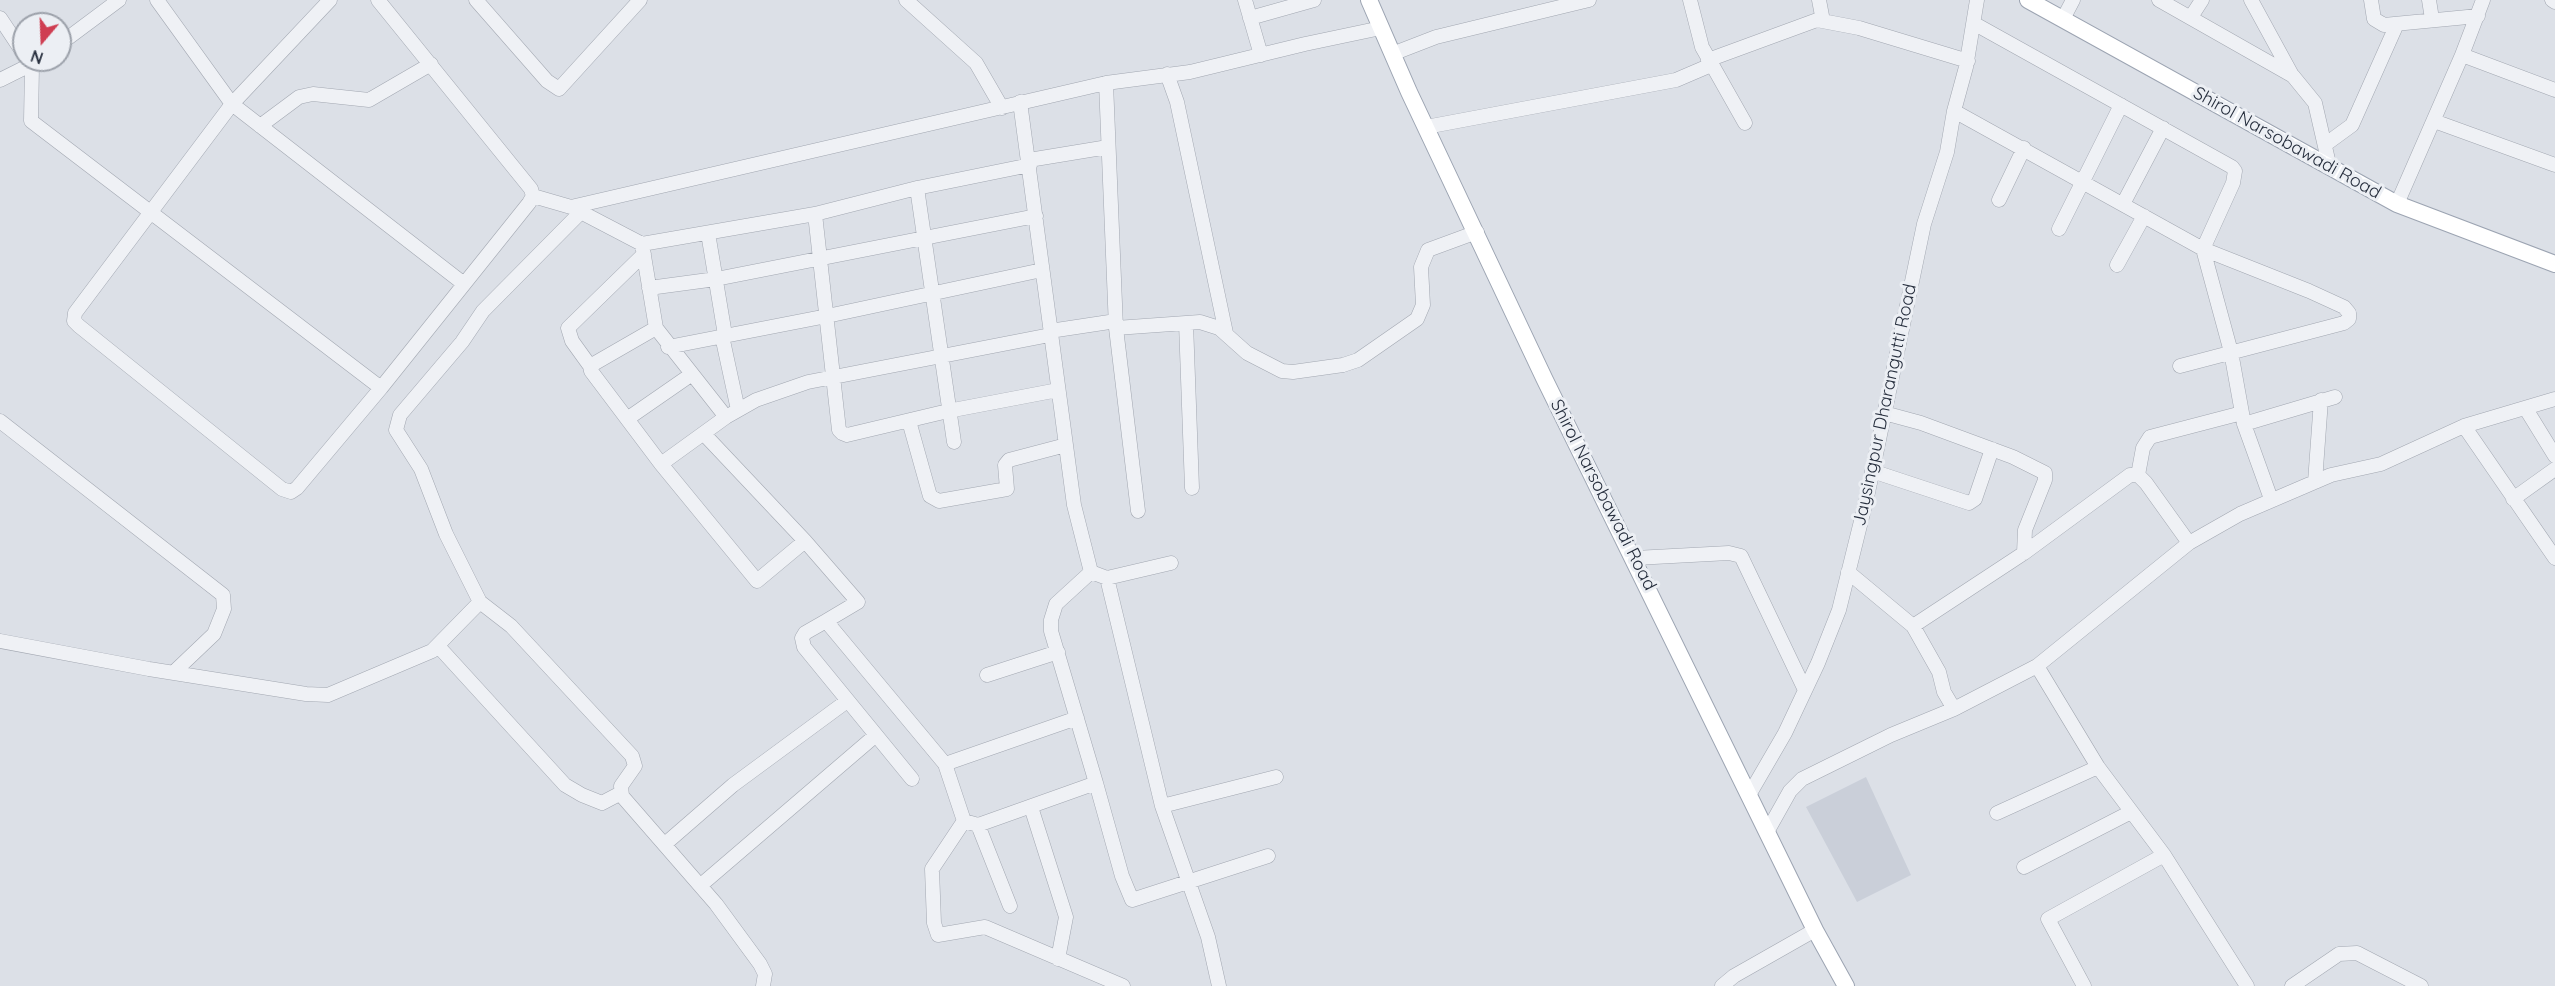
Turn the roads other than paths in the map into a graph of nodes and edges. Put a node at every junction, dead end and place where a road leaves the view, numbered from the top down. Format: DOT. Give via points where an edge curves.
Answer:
graph roads {
  1 [pos="119,0"];
  2 [pos="157,0"];
  3 [pos="330,0"];
  4 [pos="378,0"];
  5 [pos="477,0"];
  6 [pos="640,0"];
  7 [pos="906,0"];
  8 [pos="1245,0"];
  9 [pos="1314,0"];
  10 [pos="1369,0"];
  11 [pos="1588,0"];
  12 [pos="1690,0"];
  13 [pos="1819,0"];
  14 [pos="1977,0"];
  15 [pos="2028,0"];
  16 [pos="2073,0"];
  17 [pos="2159,0"];
  18 [pos="2202,0"];
  19 [pos="2251,0"];
  20 [pos="2371,0"];
  21 [pos="2429,0"];
  22 [pos="2483,0"];
  23 [pos="2478,16"];
  24 [pos="2191,17"];
  25 [pos="0,18"];
  26 [pos="1250,18"];
  27 [pos="2063,19"];
  28 [pos="2432,19"];
  29 [pos="1823,21"];
  30 [pos="1975,24"];
  31 [pos="2397,24"];
  32 [pos="1381,28"];
  33 [pos="12,34"];
  34 [pos="72,35"];
  35 [pos="1392,54"];
  36 [pos="1261,55"];
  37 [pos="2463,55"];
  38 [pos="1968,61"];
  39 [pos="1710,63"];
  40 [pos="431,64"];
  41 [pos="31,72"];
  42 [pos="1167,74"];
  43 [pos="2293,76"];
  44 [pos="1106,83"];
  45 [pos="2555,90"];
  46 [pos="1020,102"];
  47 [pos="232,104"];
  48 [pos="2121,105"];
  49 [pos="1002,108"];
  50 [pos="1954,111"];
  51 [pos="2434,121"];
  52 [pos="1745,123"];
  53 [pos="260,126"];
  54 [pos="1426,127"];
  55 [pos="2163,128"];
  56 [pos="2325,144"];
  57 [pos="1108,147"];
  58 [pos="2024,148"];
  59 [pos="1029,162"];
  60 [pos="2329,164"];
  61 [pos="2555,165"];
  62 [pos="2082,181"];
  63 [pos="917,188"];
  64 [pos="533,195"];
  65 [pos="1999,200"];
  66 [pos="2123,204"];
  67 [pos="2397,204"];
  68 [pos="576,209"];
  69 [pos="149,213"];
  70 [pos="815,214"];
  71 [pos="1036,216"];
  72 [pos="2144,216"];
  73 [pos="2059,229"];
  74 [pos="708,232"];
  75 [pos="1476,232"];
  76 [pos="924,237"];
  77 [pos="643,249"];
  78 [pos="2203,249"];
  79 [pos="820,258"];
  80 [pos="2555,264"];
  81 [pos="2117,265"];
  82 [pos="1042,270"];
  83 [pos="716,279"];
  84 [pos="464,284"];
  85 [pos="649,288"];
  86 [pos="932,293"];
  87 [pos="827,316"];
  88 [pos="1186,323"];
  89 [pos="1116,325"];
  90 [pos="656,328"];
  91 [pos="1050,333"];
  92 [pos="1226,333"];
  93 [pos="724,336"];
  94 [pos="668,346"];
  95 [pos="2231,352"];
  96 [pos="942,354"];
  97 [pos="590,366"];
  98 [pos="2180,366"];
  99 [pos="692,374"];
  100 [pos="835,377"];
  101 [pos="381,388"];
  102 [pos="1058,390"];
  103 [pos="2555,399"];
  104 [pos="2526,409"];
  105 [pos="948,411"];
  106 [pos="1884,413"];
  107 [pos="732,414"];
  108 [pos="2243,418"];
  109 [pos="627,419"];
  110 [pos="0,421"];
  111 [pos="909,421"];
  112 [pos="2464,426"];
  113 [pos="704,434"];
  114 [pos="954,442"];
  115 [pos="1066,445"];
  116 [pos="1992,449"];
  117 [pos="2555,456"];
  118 [pos="661,464"];
  119 [pos="2555,469"];
  120 [pos="1872,471"];
  121 [pos="2138,475"];
  122 [pos="2315,482"];
  123 [pos="1192,488"];
  124 [pos="2271,499"];
  125 [pos="2512,499"];
  126 [pos="1138,511"];
  127 [pos="806,540"];
  128 [pos="2189,543"];
  129 [pos="2024,553"];
  130 [pos="1635,558"];
  131 [pos="2555,558"];
  132 [pos="1171,563"];
  133 [pos="1091,572"];
  134 [pos="1848,572"];
  135 [pos="1107,578"];
  136 [pos="480,602"];
  137 [pos="826,621"];
  138 [pos="1913,626"];
  139 [pos="0,641"];
  140 [pos="438,646"];
  141 [pos="1058,652"];
  142 [pos="2037,666"];
  143 [pos="173,673"];
  144 [pos="987,675"];
  145 [pos="1805,690"];
  146 [pos="847,701"];
  147 [pos="1954,710"];
  148 [pos="1077,718"];
  149 [pos="876,735"];
  150 [pos="945,764"];
  151 [pos="2098,767"];
  152 [pos="1276,777"];
  153 [pos="912,779"];
  154 [pos="1096,783"];
  155 [pos="621,793"];
  156 [pos="1749,795"];
  157 [pos="1162,806"];
  158 [pos="1030,807"];
  159 [pos="2131,812"];
  160 [pos="1997,813"];
  161 [pos="964,821"];
  162 [pos="978,825"];
  163 [pos="1767,832"];
  164 [pos="664,844"];
  165 [pos="2164,855"];
  166 [pos="1268,856"];
  167 [pos="2024,867"];
  168 [pos="1187,880"];
  169 [pos="701,885"];
  170 [pos="1011,906"];
  171 [pos="1815,930"];
  172 [pos="1058,959"];
  173 [pos="763,986"];
  174 [pos="1124,986"];
  175 [pos="1219,986"];
  176 [pos="1722,986"];
  177 [pos="1846,986"];
  178 [pos="2084,986"];
  179 [pos="2247,986"];
  180 [pos="2292,986"];
  181 [pos="2421,986"];
  1 -- 34 [label="street"];
  2 -- 47 [label="street"];
  3 -- 47 [label="street"];
  4 -- 40 [label="street"];
  5 -- 6 [label="street" via="547,81 559,89"];
  7 -- 49 [label="street" via="976,63"];
  8 -- 26 [label="street"];
  9 -- 26 [label="street"];
  10 -- 32 [label="main road, Shirol Narsobawadi Road"];
  11 -- 35 [label="street" via="1436,38"];
  12 -- 39 [label="street"];
  13 -- 29 [label="street"];
  14 -- 30 [label="street, Jaysingpur Dharangutti Road"];
  15 -- 27 [label="main road, Shirol Narsobawadi Road"];
  16 -- 27 [label="street"];
  17 -- 24 [label="street"];
  18 -- 24 [label="street"];
  19 -- 43 [label="street"];
  20 -- 31 [label="street" via="2377,23"];
  21 -- 28 [label="street"];
  22 -- 23 [label="street"];
  23 -- 28 [label="street"];
  23 -- 37 [label="street"];
  24 -- 43 [label="street"];
  25 -- 33 [label="street"];
  26 -- 36 [label="street"];
  27 -- 60 [label="main road, Shirol Narsobawadi Road"];
  28 -- 31 [label="street"];
  29 -- 38 [label="street"];
  29 -- 39 [label="street" via="1804,24"];
  30 -- 38 [label="street, Jaysingpur Dharangutti Road"];
  30 -- 48 [label="street"];
  31 -- 56 [label="street" via="2352,126"];
  32 -- 35 [label="main road, Shirol Narsobawadi Road"];
  32 -- 36 [label="street"];
  35 -- 54 [label="main road, Shirol Narsobawadi Road"];
  36 -- 42 [label="street"];
  37 -- 45 [label="street"];
  37 -- 51 [label="street"];
  38 -- 50 [label="street, Jaysingpur Dharangutti Road"];
  39 -- 52 [label="street"];
  39 -- 54 [label="street" via="1676,80"];
  40 -- 53 [label="street" via="369,100 313,94 299,97"];
  40 -- 64 [label="street"];
  41 -- 69 [label="street" via="31,121"];
  42 -- 44 [label="street"];
  42 -- 92 [label="street" via="1180,113"];
  43 -- 56 [label="street" via="2315,103"];
  44 -- 46 [label="street"];
  44 -- 57 [label="street"];
  46 -- 49 [label="street"];
  46 -- 59 [label="street"];
  47 -- 53 [label="street"];
  47 -- 69 [label="street"];
  48 -- 55 [label="street"];
  48 -- 62 [label="street"];
  49 -- 68 [label="street" via="797,153"];
  50 -- 58 [label="street"];
  50 -- 106 [label="street, Jaysingpur Dharangutti Road" via="1947,152 1924,224"];
  51 -- 61 [label="street"];
  51 -- 67 [label="street"];
  53 -- 84 [label="street"];
  54 -- 75 [label="main road, Shirol Narsobawadi Road"];
  55 -- 66 [label="street"];
  55 -- 78 [label="street" via="2235,171"];
  56 -- 60 [label="street"];
  57 -- 59 [label="street"];
  57 -- 89 [label="street"];
  58 -- 62 [label="street"];
  58 -- 65 [label="street"];
  59 -- 63 [label="street"];
  59 -- 71 [label="street"];
  60 -- 67 [label="main road, Shirol Narsobawadi Road"];
  62 -- 66 [label="street"];
  62 -- 73 [label="street"];
  63 -- 70 [label="street"];
  63 -- 76 [label="street"];
  64 -- 68 [label="street"];
  64 -- 84 [label="street"];
  66 -- 72 [label="street"];
  67 -- 80 [label="main road, Shirol Narsobawadi Road"];
  68 -- 77 [label="street"];
  68 -- 136 [label="street" via="483,311 397,420 396,430 421,469 446,534"];
  69 -- 101 [label="street"];
  69 -- 101 [label="street" via="75,314 74,321 282,489 291,492 297,488"];
  70 -- 74 [label="street"];
  70 -- 79 [label="street"];
  71 -- 76 [label="street"];
  71 -- 82 [label="street"];
  72 -- 78 [label="street"];
  72 -- 81 [label="street"];
  74 -- 77 [label="street"];
  74 -- 83 [label="street"];
  75 -- 92 [label="street" via="1428,250 1421,267 1421,313 1358,360 1327,368 1282,371 1247,353"];
  75 -- 130 [label="main road, Shirol Narsobawadi Road"];
  76 -- 79 [label="street"];
  76 -- 86 [label="street"];
  77 -- 85 [label="street"];
  77 -- 97 [label="street" via="568,328 572,341"];
  78 -- 95 [label="street"];
  78 -- 95 [label="street" via="2309,291 2349,313 2344,323"];
  79 -- 83 [label="street"];
  79 -- 87 [label="street"];
  82 -- 86 [label="street"];
  82 -- 91 [label="street"];
  83 -- 85 [label="street"];
  83 -- 93 [label="street"];
  84 -- 101 [label="street"];
  85 -- 90 [label="street"];
  86 -- 87 [label="street"];
  86 -- 96 [label="street"];
  87 -- 93 [label="street"];
  87 -- 100 [label="street"];
  88 -- 89 [label="street"];
  88 -- 92 [label="street" via="1200,322"];
  88 -- 123 [label="street"];
  89 -- 91 [label="street"];
  89 -- 126 [label="street"];
  90 -- 94 [label="street"];
  90 -- 97 [label="street"];
  91 -- 96 [label="street"];
  91 -- 102 [label="street"];
  93 -- 94 [label="street"];
  93 -- 107 [label="street"];
  94 -- 99 [label="street"];
  95 -- 98 [label="street"];
  95 -- 108 [label="street"];
  96 -- 100 [label="street"];
  96 -- 105 [label="street"];
  97 -- 109 [label="street"];
  99 -- 107 [label="street"];
  99 -- 109 [label="street"];
  100 -- 107 [label="street" via="756,400"];
  100 -- 111 [label="street" via="842,434"];
  102 -- 105 [label="street"];
  102 -- 115 [label="street"];
  103 -- 104 [label="street"];
  104 -- 112 [label="street"];
  104 -- 117 [label="street"];
  105 -- 111 [label="street"];
  105 -- 114 [label="street"];
  106 -- 116 [label="street"];
  106 -- 120 [label="street, Jaysingpur Dharangutti Road"];
  107 -- 113 [label="street"];
  108 -- 121 [label="street" via="2150,437 2143,448"];
  108 -- 122 [label="street" via="2328,398"];
  108 -- 124 [label="street"];
  109 -- 118 [label="street"];
  110 -- 143 [label="street" via="223,595 224,609 214,634"];
  111 -- 115 [label="street" via="930,496 939,501 1007,489 1005,465 1009,460"];
  112 -- 122 [label="street" via="2381,464"];
  112 -- 125 [label="street"];
  113 -- 118 [label="street"];
  113 -- 127 [label="street"];
  115 -- 133 [label="street" via="1074,505"];
  116 -- 120 [label="street" via="1975,499 1969,503"];
  116 -- 129 [label="street" via="2045,473 2025,530"];
  118 -- 127 [label="street" via="757,581"];
  119 -- 125 [label="street"];
  120 -- 134 [label="street, Jaysingpur Dharangutti Road"];
  121 -- 128 [label="street"];
  121 -- 129 [label="street" via="2130,475"];
  122 -- 124 [label="street"];
  124 -- 128 [label="street"];
  125 -- 131 [label="street"];
  127 -- 137 [label="street" via="858,602"];
  128 -- 142 [label="street"];
  129 -- 138 [label="street"];
  130 -- 145 [label="street" via="1729,553 1741,556"];
  130 -- 156 [label="main road, Shirol Narsobawadi Road"];
  132 -- 135 [label="street"];
  133 -- 135 [label="street"];
  133 -- 141 [label="street" via="1052,611"];
  134 -- 138 [label="street"];
  134 -- 145 [label="street, Jaysingpur Dharangutti Road" via="1839,610"];
  135 -- 157 [label="street"];
  136 -- 140 [label="street"];
  136 -- 155 [label="street" via="511,626 632,756 635,766 621,786"];
  137 -- 146 [label="street" via="806,633 803,643"];
  137 -- 150 [label="street"];
  138 -- 147 [label="street" via="1939,672"];
  139 -- 143 [label="street"];
  140 -- 143 [label="street" via="328,695"];
  140 -- 155 [label="street" via="565,785 595,802 608,801"];
  141 -- 144 [label="street"];
  141 -- 148 [label="street"];
  142 -- 147 [label="street"];
  142 -- 151 [label="street"];
  145 -- 156 [label="street, Jaysingpur Dharangutti Road"];
  146 -- 149 [label="street"];
  146 -- 164 [label="street" via="733,784"];
  147 -- 163 [label="street" via="1891,735 1802,779 1790,791"];
  148 -- 150 [label="street"];
  148 -- 154 [label="street"];
  149 -- 153 [label="street"];
  149 -- 169 [label="street"];
  150 -- 161 [label="street"];
  151 -- 159 [label="street"];
  151 -- 160 [label="street"];
  152 -- 157 [label="street"];
  154 -- 158 [label="street"];
  154 -- 168 [label="street" via="1132,900"];
  155 -- 164 [label="street"];
  156 -- 163 [label="main road, Shirol Narsobawadi Road"];
  157 -- 168 [label="street"];
  158 -- 162 [label="street"];
  158 -- 172 [label="street" via="1066,918"];
  159 -- 165 [label="street"];
  159 -- 167 [label="street"];
  161 -- 162 [label="street"];
  161 -- 172 [label="street" via="932,869 938,935 985,927"];
  162 -- 170 [label="street"];
  163 -- 171 [label="main road, Shirol Narsobawadi Road"];
  164 -- 169 [label="street"];
  165 -- 178 [label="street" via="2048,919"];
  165 -- 179 [label="street"];
  166 -- 168 [label="street"];
  168 -- 175 [label="street" via="1208,937"];
  169 -- 173 [label="street" via="760,964 765,974"];
  171 -- 176 [label="street"];
  171 -- 177 [label="main road, Shirol Narsobawadi Road"];
  172 -- 174 [label="street"];
  180 -- 181 [label="street" via="2339,954 2357,953"];
}
